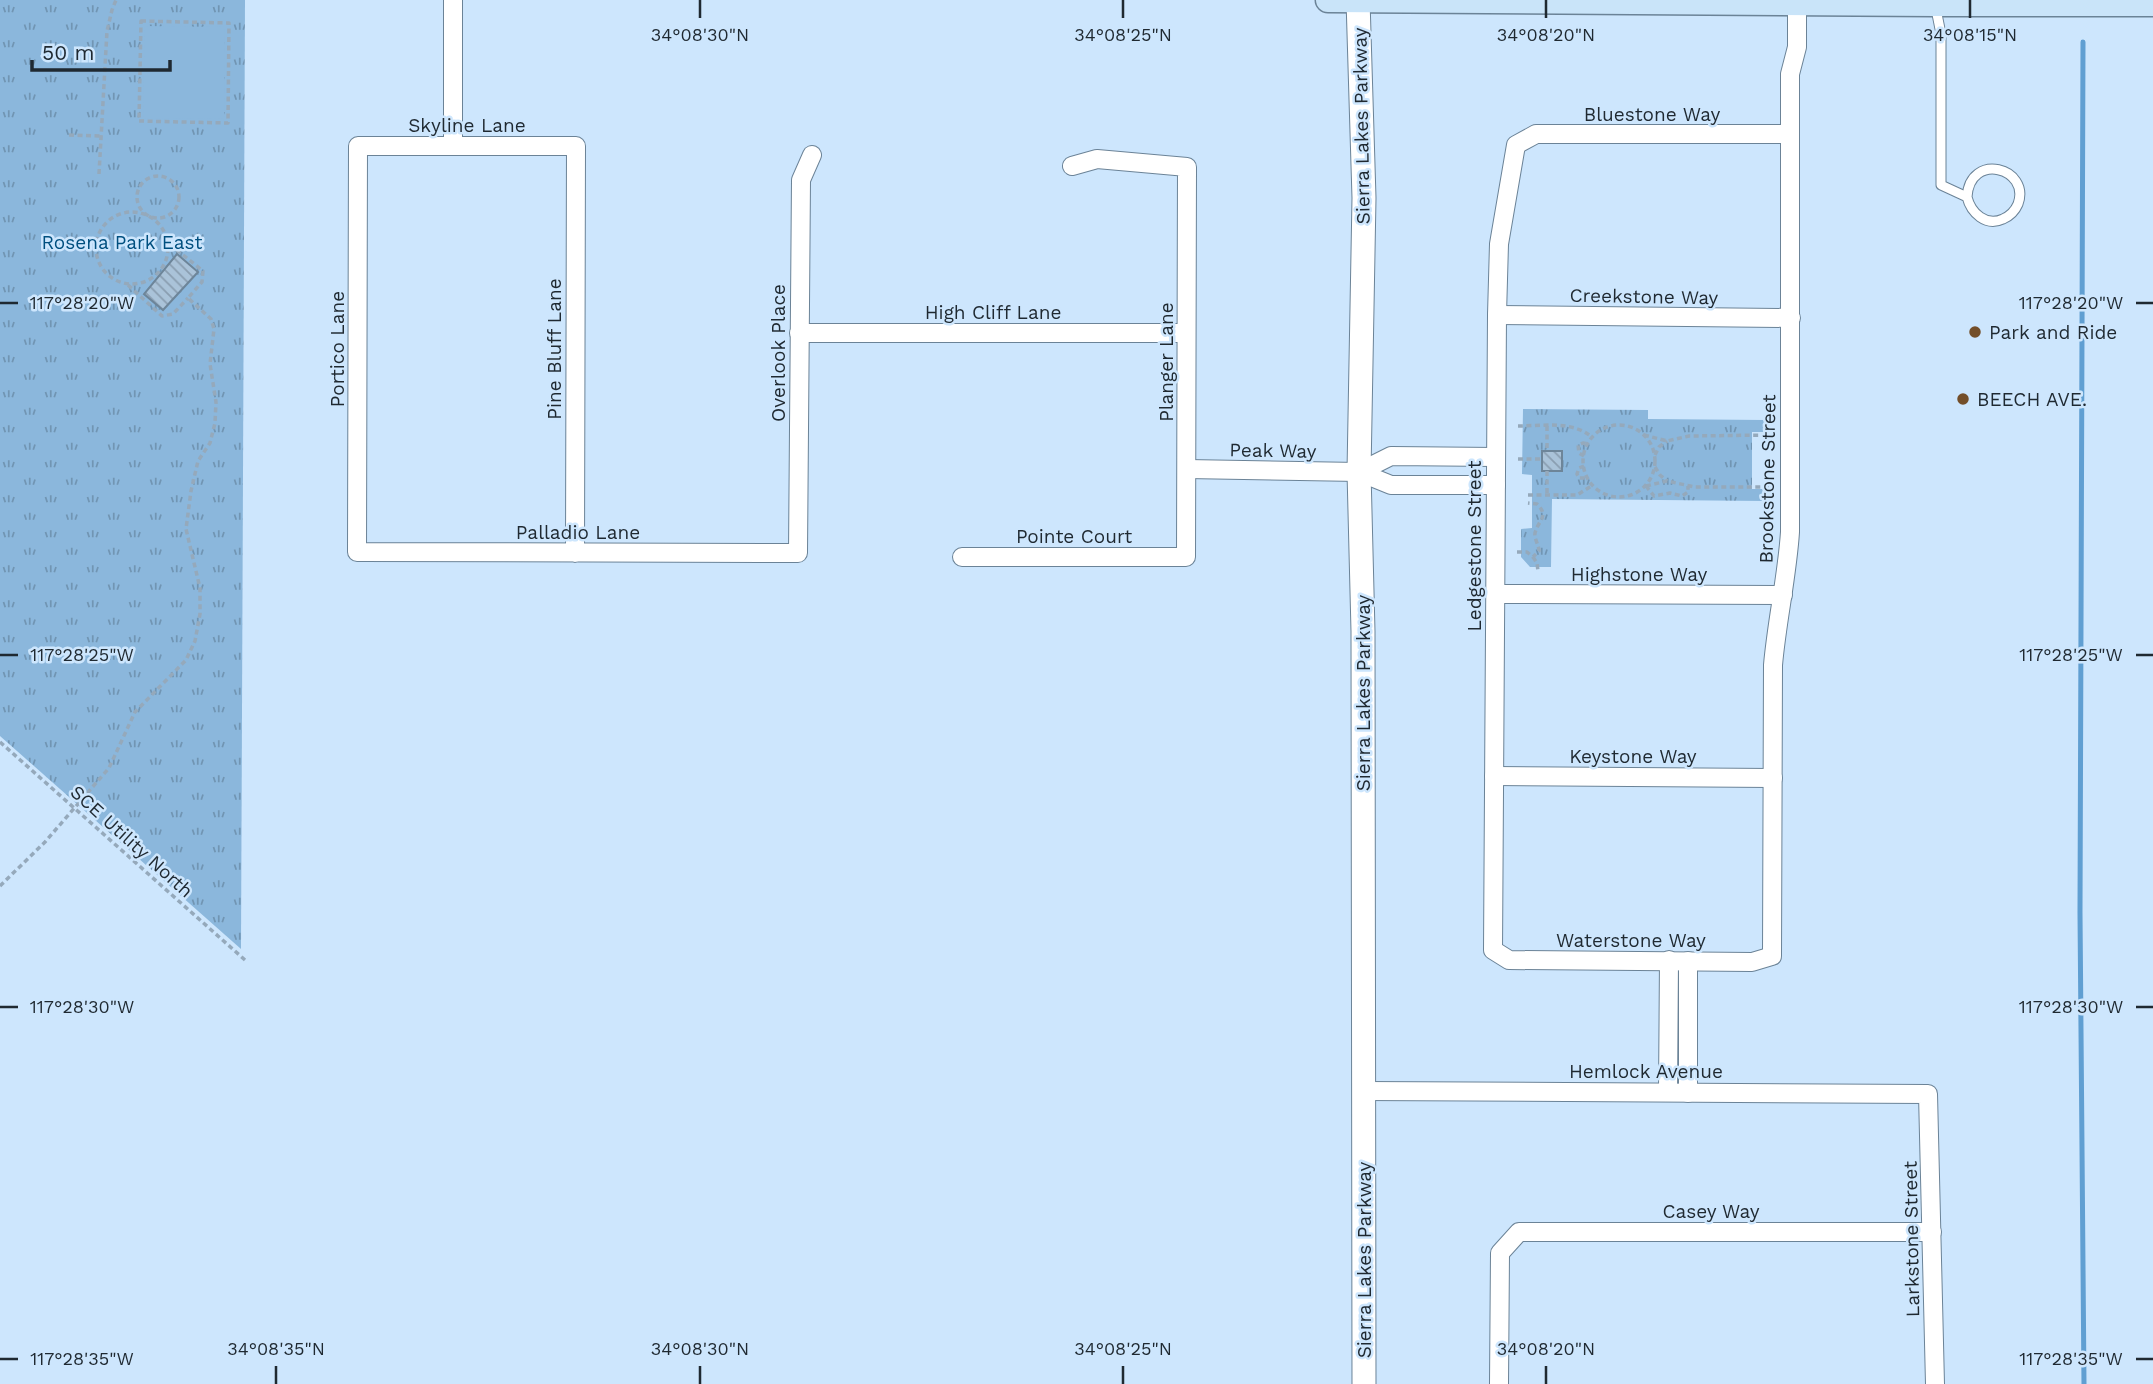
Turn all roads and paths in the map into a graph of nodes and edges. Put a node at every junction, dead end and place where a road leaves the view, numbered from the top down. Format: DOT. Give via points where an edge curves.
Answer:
graph roads {
  1 [pos="116,0"];
  2 [pos="453,0"];
  3 [pos="1328,0"];
  4 [pos="1359,0"];
  5 [pos="1935,2"];
  6 [pos="1797,3"];
  7 [pos="2153,4"];
  8 [pos="139,121"];
  9 [pos="1790,134"];
  10 [pos="69,135"];
  11 [pos="101,136"];
  12 [pos="1516,145"];
  13 [pos="358,146"];
  14 [pos="453,146"];
  15 [pos="576,146"];
  16 [pos="812,155"];
  17 [pos="1072,166"];
  18 [pos="99,173"];
  19 [pos="1967,197"];
  20 [pos="147,215"];
  21 [pos="168,243"];
  22 [pos="128,284"];
  23 [pos="188,298"];
  24 [pos="1497,315"];
  25 [pos="1791,318"];
  26 [pos="799,333"];
  27 [pos="1186,333"];
  28 [pos="1518,426"];
  29 [pos="1547,426"];
  30 [pos="1644,435"];
  31 [pos="1770,435"];
  32 [pos="1593,438"];
  33 [pos="1667,441"];
  34 [pos="1588,444"];
  35 [pos="1547,451"];
  36 [pos="1655,455"];
  37 [pos="1584,456"];
  38 [pos="1496,457"];
  39 [pos="1518,459"];
  40 [pos="1542,459"];
  41 [pos="1584,467"];
  42 [pos="1655,467"];
  43 [pos="1187,469"];
  44 [pos="1547,471"];
  45 [pos="1359,472"];
  46 [pos="1588,478"];
  47 [pos="1667,481"];
  48 [pos="1496,485"];
  49 [pos="1593,485"];
  50 [pos="1688,486"];
  51 [pos="1646,487"];
  52 [pos="1769,487"];
  53 [pos="1528,495"];
  54 [pos="1547,495"];
  55 [pos="1528,503"];
  56 [pos="357,552"];
  57 [pos="1517,552"];
  58 [pos="575,553"];
  59 [pos="798,553"];
  60 [pos="962,557"];
  61 [pos="1186,557"];
  62 [pos="1533,557"];
  63 [pos="1538,571"];
  64 [pos="1496,594"];
  65 [pos="1783,596"];
  66 [pos="0,742"];
  67 [pos="1494,776"];
  68 [pos="1773,778"];
  69 [pos="75,809"];
  70 [pos="0,886"];
  71 [pos="1493,950"];
  72 [pos="1772,956"];
  73 [pos="245,960"];
  74 [pos="1669,960"];
  75 [pos="1688,961"];
  76 [pos="1363,1091"];
  77 [pos="1668,1093"];
  78 [pos="1688,1093"];
  79 [pos="1928,1094"];
  80 [pos="1932,1232"];
  81 [pos="1364,1384"];
  82 [pos="1499,1384"];
  83 [pos="1935,1384"];
  1 -- 11 [label="path" via="107,31"];
  2 -- 14 [label="street"];
  3 -- 4 [label="main road"];
  4 -- 6 [label="main road"];
  4 -- 45 [label="street, Sierra Lakes Parkway" via="1364,198"];
  5 -- 6 [label="main road"];
  5 -- 7 [label="main road"];
  5 -- 19 [label="lane" via="1941,34 1941,185"];
  6 -- 9 [label="street, Brookstone Street"];
  8 -- 8 [label="path" via="141,21 229,23 228,123"];
  9 -- 12 [label="street, Bluestone Way" via="1536,134"];
  9 -- 25 [label="street, Brookstone Street"];
  10 -- 11 [label="path"];
  11 -- 18 [label="path"];
  12 -- 24 [label="street, Ledgestone Street" via="1499,244"];
  13 -- 14 [label="street, Skyline Lane"];
  13 -- 56 [label="street, Portico Lane"];
  14 -- 15 [label="street, Skyline Lane"];
  15 -- 58 [label="street, Pine Bluff Lane"];
  16 -- 26 [label="street, Overlook Place" via="801,180"];
  17 -- 27 [label="street, Planger Lane" via="1097,159 1187,167"];
  19 -- 19 [label="lane" via="1973,213 1988,221 2012,214 2020,198 2010,174 1994,169 1977,174"];
  20 -- 20 [label="path" via="138,205 138,191 146,180 166,178 177,187 177,207 160,218"];
  20 -- 21 [label="path" via="164,231"];
  20 -- 22 [label="path" via="126,212 116,216 97,239 102,269"];
  21 -- 22 [label="path" via="165,266 149,281"];
  21 -- 23 [label="path" via="202,271 202,282"];
  22 -- 23 [label="path" via="162,316 173,314"];
  23 -- 69 [label="path" via="214,329 211,364 216,402 210,443 198,461 186,529 200,588 195,641 186,660 135,712 109,768"];
  24 -- 25 [label="street, Creekstone Way"];
  24 -- 38 [label="street, Ledgestone Street"];
  25 -- 65 [label="street, Brookstone Street" via="1790,532"];
  26 -- 27 [label="street, High Cliff Lane"];
  26 -- 59 [label="street, Overlook Place"];
  27 -- 43 [label="street, Planger Lane"];
  28 -- 29 [label="path"];
  29 -- 32 [label="path" via="1574,426"];
  29 -- 35 [label="path"];
  30 -- 32 [label="path" via="1622,425 1609,426"];
  30 -- 33 [label="path"];
  30 -- 36 [label="path"];
  31 -- 33 [label="path" via="1689,436"];
  32 -- 34 [label="path"];
  33 -- 36 [label="path"];
  34 -- 37 [label="path"];
  34 -- 37 [label="path" via="1578,445"];
  36 -- 42 [label="path"];
  37 -- 41 [label="path"];
  38 -- 45 [label="street, Peak Way" via="1391,456"];
  38 -- 48 [label="street, Ledgestone Street"];
  39 -- 40 [label="path"];
  41 -- 46 [label="path"];
  41 -- 46 [label="path" via="1577,474"];
  42 -- 47 [label="path"];
  42 -- 51 [label="path"];
  43 -- 45 [label="street, Peak Way"];
  43 -- 61 [label="street, Planger Lane"];
  44 -- 54 [label="path"];
  45 -- 48 [label="street, Peak Way" via="1391,485"];
  45 -- 76 [label="street, Sierra Lakes Parkway"];
  46 -- 49 [label="path"];
  47 -- 50 [label="path"];
  47 -- 51 [label="path"];
  48 -- 64 [label="street, Ledgestone Street"];
  49 -- 51 [label="path" via="1613,497"];
  49 -- 54 [label="path" via="1577,495"];
  50 -- 51 [label="path" via="1682,496 1654,496"];
  50 -- 52 [label="path"];
  53 -- 54 [label="path"];
  55 -- 62 [label="path" via="1539,506 1543,516 1535,534 1539,551"];
  56 -- 58 [label="street, Palladio Lane"];
  57 -- 62 [label="path"];
  58 -- 59 [label="street, Palladio Lane"];
  60 -- 61 [label="street, Pointe Court"];
  62 -- 63 [label="path"];
  64 -- 65 [label="street, Highstone Way"];
  64 -- 67 [label="street, Ledgestone Street"];
  65 -- 68 [label="street, Brookstone Street" via="1773,665"];
  66 -- 69 [label="path, SCE Utility North"];
  67 -- 68 [label="street, Keystone Way"];
  67 -- 71 [label="street, Ledgestone Street"];
  68 -- 72 [label="street, Brookstone Street"];
  69 -- 70 [label="path"];
  69 -- 73 [label="path, SCE Utility North"];
  71 -- 74 [label="street, Waterstone Way" via="1509,960"];
  72 -- 75 [label="street, Waterstone Way" via="1752,962"];
  74 -- 75 [label="street, Waterstone Way"];
  74 -- 77 [label="street"];
  75 -- 78 [label="street"];
  76 -- 77 [label="street, Hemlock Avenue"];
  76 -- 81 [label="street, Sierra Lakes Parkway"];
  77 -- 78 [label="street, Hemlock Avenue"];
  78 -- 79 [label="street, Hemlock Avenue"];
  79 -- 80 [label="street, Larkstone Street"];
  80 -- 82 [label="street, Casey Way" via="1519,1232 1500,1253"];
  80 -- 83 [label="street, Larkstone Street"];
}
